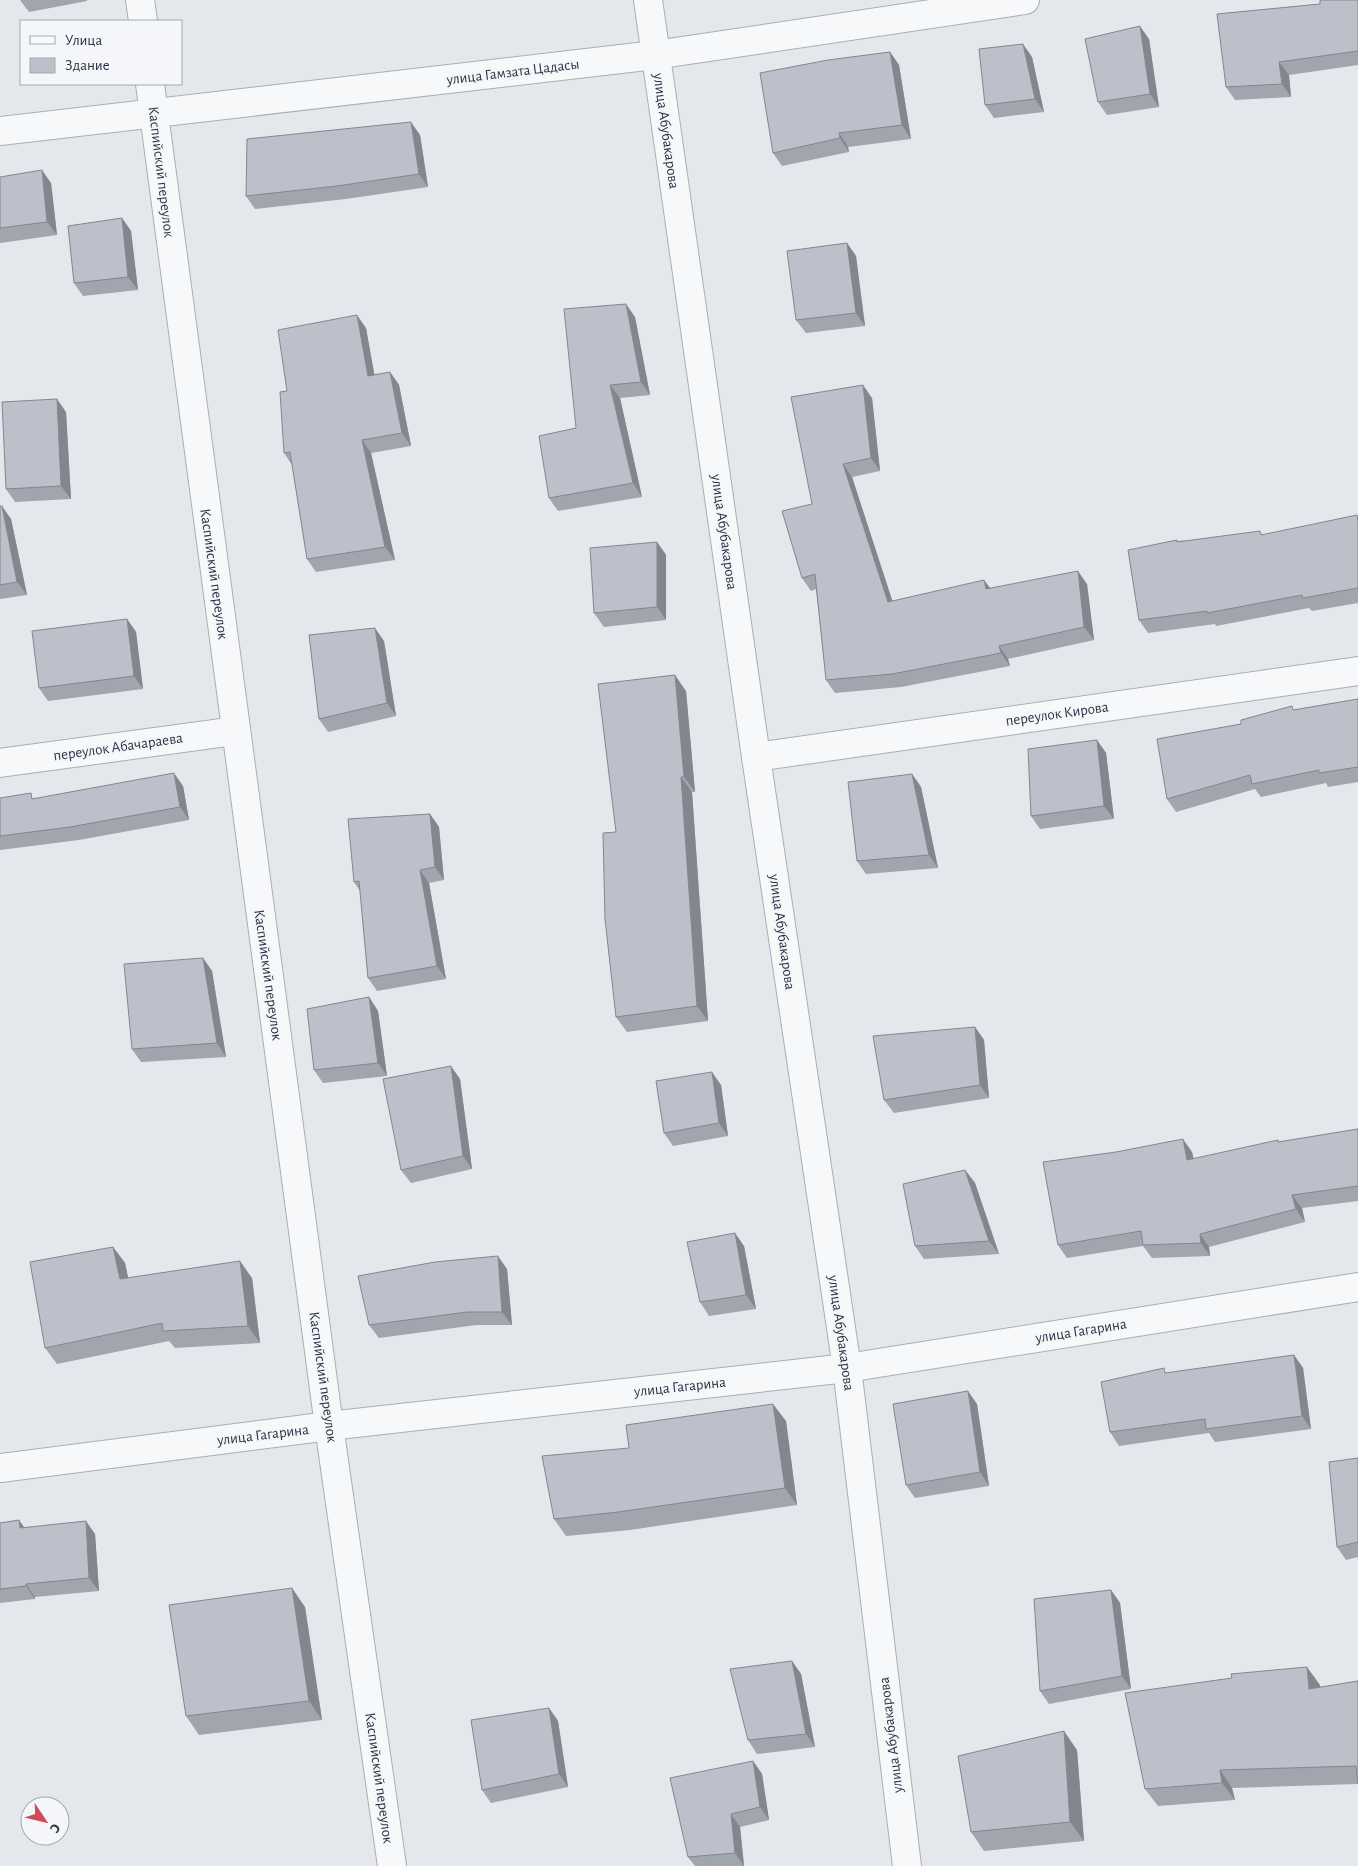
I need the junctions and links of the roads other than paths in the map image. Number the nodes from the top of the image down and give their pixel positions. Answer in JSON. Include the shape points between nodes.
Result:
{"nodes":[{"id":1,"x":140,"y":0,"type":"edge"},
{"id":2,"x":648,"y":0,"type":"edge"},
{"id":3,"x":1025,"y":0,"type":"edge"},
{"id":4,"x":143,"y":20,"type":"edge"},
{"id":5,"x":655,"y":55,"type":"junction"},
{"id":6,"x":150,"y":85,"type":"edge"},
{"id":7,"x":153,"y":115,"type":"junction"},
{"id":8,"x":0,"y":131,"type":"edge"},
{"id":9,"x":1358,"y":671,"type":"edge"},
{"id":10,"x":235,"y":730,"type":"junction"},
{"id":11,"x":756,"y":757,"type":"junction"},
{"id":12,"x":0,"y":763,"type":"edge"},
{"id":13,"x":1358,"y":1287,"type":"edge"},
{"id":14,"x":847,"y":1368,"type":"junction"},
{"id":15,"x":329,"y":1426,"type":"junction"},
{"id":16,"x":0,"y":1468,"type":"edge"},
{"id":17,"x":392,"y":1866,"type":"edge"},
{"id":18,"x":907,"y":1866,"type":"edge"}],
"edges":[{"from":1,"to":4,"type":"street"},
{"from":2,"to":5,"type":"street","name":"улица Абубакарова"},
{"from":3,"to":5,"type":"street","name":"улица Гамзата Цадасы"},
{"from":5,"to":7,"type":"street","name":"улица Гамзата Цадасы"},
{"from":5,"to":11,"type":"street","name":"улица Абубакарова"},
{"from":6,"to":7,"type":"street","name":"Каспийский переулок"},
{"from":7,"to":8,"type":"street","name":"улица Гамзата Цадасы"},
{"from":7,"to":10,"type":"street","name":"Каспийский переулок"},
{"from":9,"to":11,"type":"street","name":"переулок Кирова"},
{"from":10,"to":12,"type":"street","name":"переулок Абачараева"},
{"from":10,"to":15,"type":"street","name":"Каспийский переулок"},
{"from":11,"to":14,"type":"street","name":"улица Абубакарова"},
{"from":13,"to":14,"type":"street","name":"улица Гагарина"},
{"from":14,"to":15,"type":"street","name":"улица Гагарина"},
{"from":14,"to":18,"type":"street","name":"улица Абубакарова"},
{"from":15,"to":16,"type":"street","name":"улица Гагарина"},
{"from":15,"to":17,"type":"street","name":"Каспийский переулок"}]}
